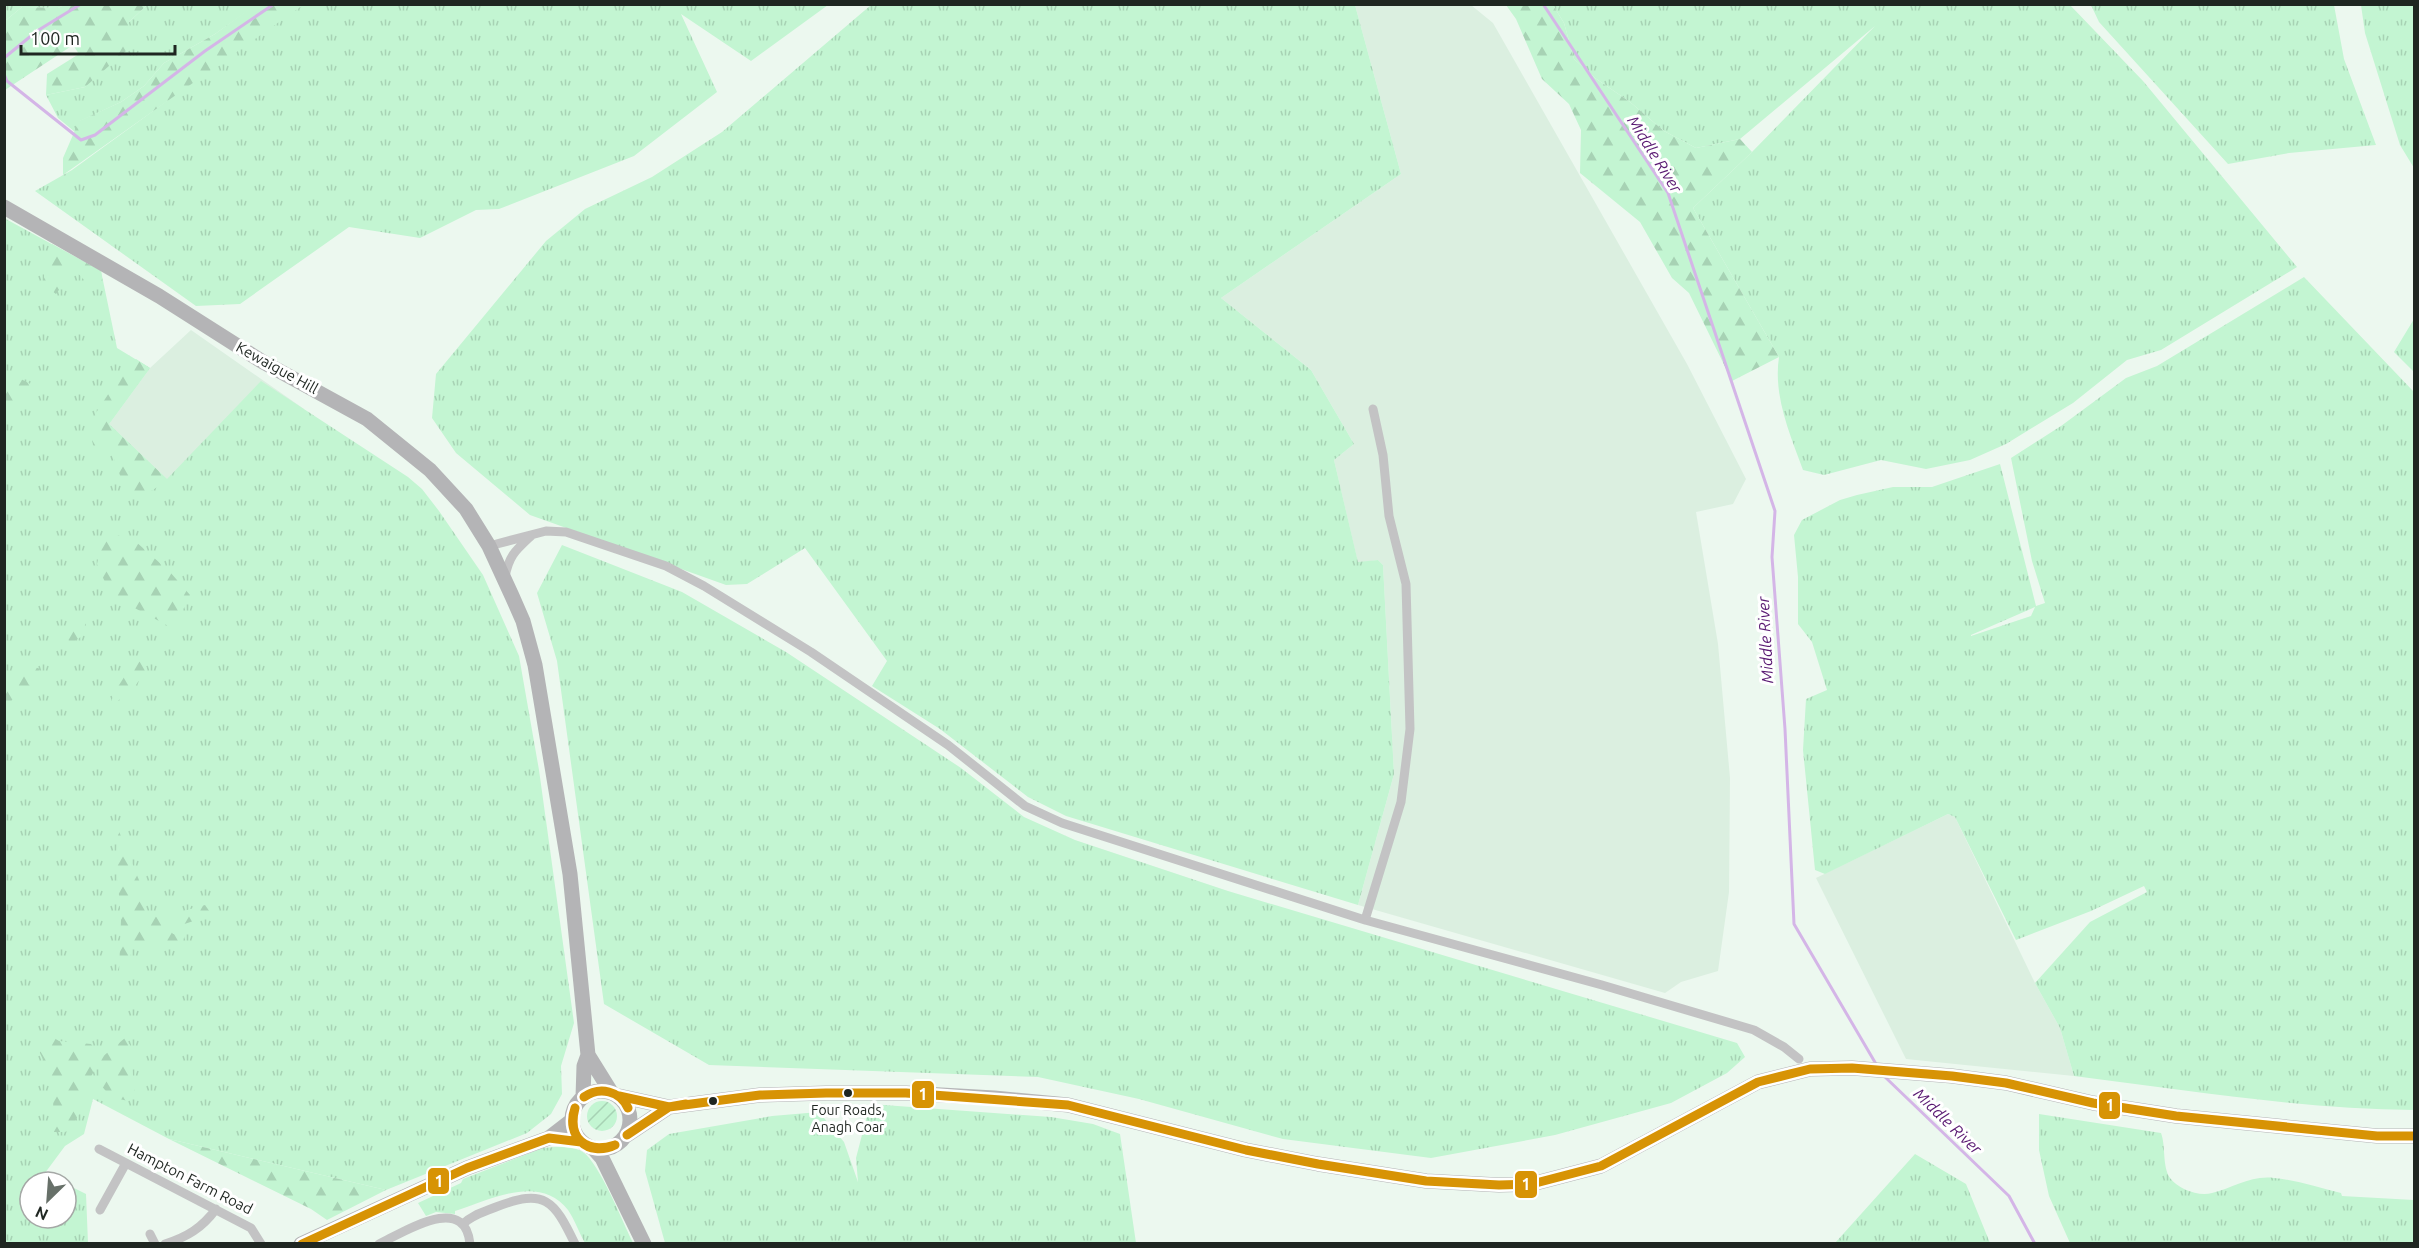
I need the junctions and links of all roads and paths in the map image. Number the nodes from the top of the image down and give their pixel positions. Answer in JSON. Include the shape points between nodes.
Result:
{"nodes":[{"id":1,"x":4,"y":207,"type":"edge"},
{"id":2,"x":1373,"y":409,"type":"dead end"},
{"id":3,"x":533,"y":533,"type":"junction"},
{"id":4,"x":489,"y":546,"type":"junction"},
{"id":5,"x":504,"y":579,"type":"junction"},
{"id":6,"x":1365,"y":920,"type":"junction"},
{"id":7,"x":588,"y":1055,"type":"junction"},
{"id":8,"x":1799,"y":1059,"type":"dead end"},
{"id":9,"x":615,"y":1094,"type":"junction"},
{"id":10,"x":583,"y":1097,"type":"junction"},
{"id":11,"x":669,"y":1107,"type":"junction"},
{"id":12,"x":571,"y":1121,"type":"junction"},
{"id":13,"x":2415,"y":1136,"type":"edge"},
{"id":14,"x":549,"y":1138,"type":"junction"},
{"id":15,"x":623,"y":1140,"type":"junction"},
{"id":16,"x":587,"y":1146,"type":"junction"},
{"id":17,"x":99,"y":1149,"type":"dead end"},
{"id":18,"x":126,"y":1163,"type":"junction"},
{"id":19,"x":616,"y":1186,"type":"junction"},
{"id":20,"x":216,"y":1209,"type":"junction"},
{"id":21,"x":100,"y":1210,"type":"dead end"},
{"id":22,"x":463,"y":1224,"type":"junction"},
{"id":23,"x":382,"y":1243,"type":"edge"},
{"id":24,"x":165,"y":1244,"type":"edge"},
{"id":25,"x":261,"y":1244,"type":"edge"},
{"id":26,"x":301,"y":1244,"type":"edge"},
{"id":27,"x":470,"y":1244,"type":"edge"},
{"id":28,"x":575,"y":1244,"type":"edge"},
{"id":29,"x":644,"y":1244,"type":"edge"}],
"edges":[{"from":1,"to":4,"type":"highway","name":"Kewaigue Hill","via":[[159,296],[263,362],[367,419],[430,470],[466,508]]},
{"from":2,"to":6,"type":"street","via":[[1383,455],[1389,516],[1406,585],[1410,729],[1401,802]]},
{"from":3,"to":4,"type":"street"},
{"from":3,"to":5,"type":"street","via":[[508,560]]},
{"from":3,"to":6,"type":"street","via":[[566,532],[666,566],[704,586],[811,652],[948,745],[1025,806],[1062,824]]},
{"from":4,"to":5,"type":"highway","name":"Kewaigue Hill"},
{"from":5,"to":7,"type":"highway","name":"Kewaigue Hill","via":[[523,621],[535,665],[570,874]]},
{"from":6,"to":8,"type":"street","via":[[1754,1030]]},
{"from":7,"to":9,"type":"highway"},
{"from":7,"to":10,"type":"highway"},
{"from":9,"to":10,"type":"highway","via":[[598,1091]]},
{"from":9,"to":11,"type":"highway"},
{"from":9,"to":15,"type":"highway","via":[[627,1104],[631,1120]]},
{"from":10,"to":12,"type":"highway"},
{"from":11,"to":13,"type":"highway","via":[[759,1095],[906,1093],[994,1098],[1068,1106],[1318,1164],[1426,1181],[1498,1185],[1532,1184],[1601,1166],[1758,1082],[1810,1069],[1852,1068],[1952,1076],[2176,1116],[2377,1136]]},
{"from":11,"to":15,"type":"highway"},
{"from":12,"to":14,"type":"highway"},
{"from":12,"to":16,"type":"highway","via":[[574,1132]]},
{"from":14,"to":16,"type":"highway"},
{"from":14,"to":26,"type":"highway","via":[[467,1168]]},
{"from":15,"to":16,"type":"highway","via":[[609,1149]]},
{"from":15,"to":19,"type":"highway","via":[[616,1156]]},
{"from":16,"to":19,"type":"highway","via":[[602,1158]]},
{"from":17,"to":18,"type":"street","name":"Hampton Farm Road"},
{"from":18,"to":20,"type":"street","name":"Hampton Farm Road"},
{"from":18,"to":21,"type":"street"},
{"from":19,"to":29,"type":"highway"},
{"from":20,"to":24,"type":"street","via":[[203,1226]]},
{"from":20,"to":25,"type":"street","name":"Hampton Farm Road","via":[[248,1220]]},
{"from":22,"to":23,"type":"street","via":[[449,1217],[433,1218]]},
{"from":22,"to":27,"type":"street"},
{"from":22,"to":28,"type":"street","via":[[514,1200],[537,1199],[556,1209]]}]}
